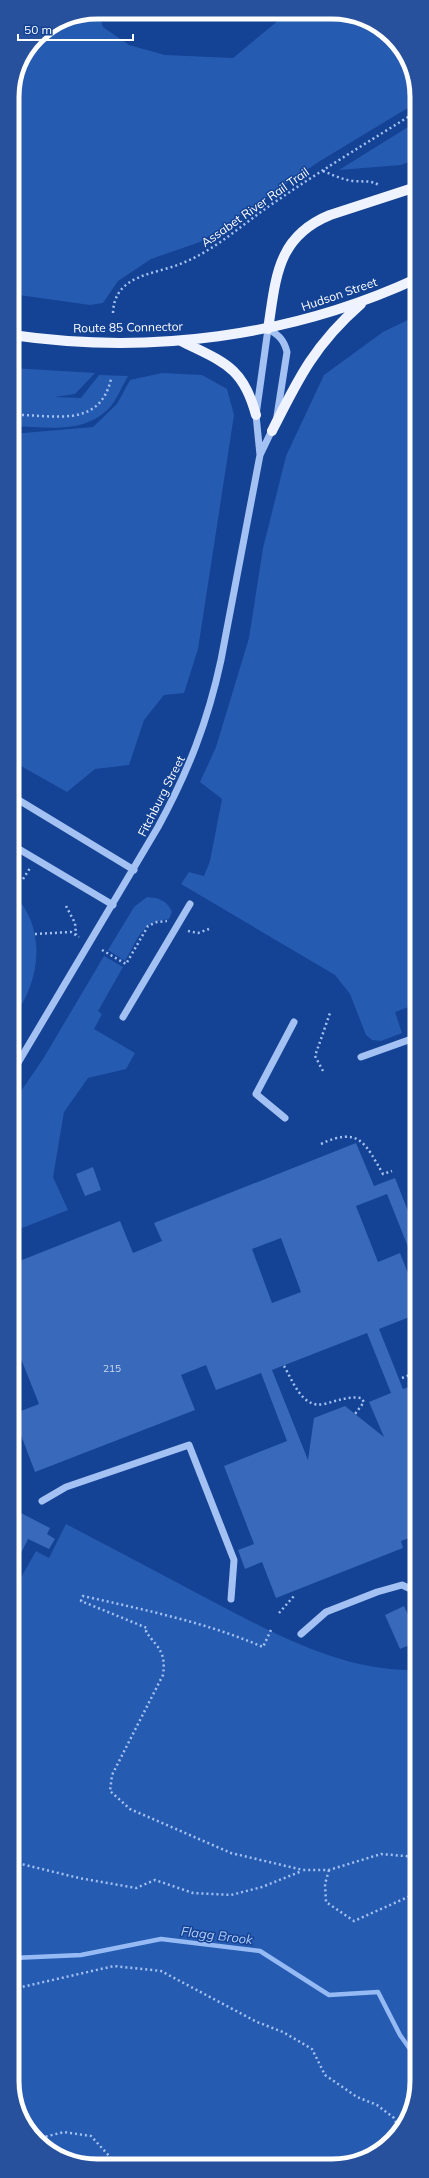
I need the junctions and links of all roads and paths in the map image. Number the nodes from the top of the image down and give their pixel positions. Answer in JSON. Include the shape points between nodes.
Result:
{"nodes":[{"id":1,"x":410,"y":116,"type":"edge"},
{"id":2,"x":323,"y":171,"type":"junction"},
{"id":3,"x":410,"y":189,"type":"edge"},
{"id":4,"x":391,"y":195,"type":"junction"},
{"id":5,"x":410,"y":281,"type":"edge"},
{"id":6,"x":366,"y":300,"type":"junction"},
{"id":7,"x":113,"y":313,"type":"dead end"},
{"id":8,"x":268,"y":329,"type":"junction"},
{"id":9,"x":19,"y":336,"type":"edge"},
{"id":10,"x":182,"y":341,"type":"junction"},
{"id":11,"x":111,"y":379,"type":"dead end"},
{"id":12,"x":19,"y":415,"type":"edge"},
{"id":13,"x":256,"y":415,"type":"junction"},
{"id":14,"x":272,"y":431,"type":"junction"},
{"id":15,"x":260,"y":455,"type":"junction"},
{"id":16,"x":19,"y":800,"type":"edge"},
{"id":17,"x":19,"y":849,"type":"edge"},
{"id":18,"x":134,"y":870,"type":"junction"},
{"id":19,"x":190,"y":904,"type":"dead end"},
{"id":20,"x":113,"y":905,"type":"junction"},
{"id":21,"x":66,"y":906,"type":"dead end"},
{"id":22,"x":169,"y":921,"type":"dead end"},
{"id":23,"x":209,"y":929,"type":"dead end"},
{"id":24,"x":188,"y":931,"type":"dead end"},
{"id":25,"x":35,"y":934,"type":"dead end"},
{"id":26,"x":102,"y":950,"type":"dead end"},
{"id":27,"x":330,"y":1013,"type":"dead end"},
{"id":28,"x":123,"y":1017,"type":"dead end"},
{"id":29,"x":294,"y":1022,"type":"dead end"},
{"id":30,"x":410,"y":1038,"type":"edge"},
{"id":31,"x":362,"y":1057,"type":"dead end"},
{"id":32,"x":19,"y":1061,"type":"edge"},
{"id":33,"x":323,"y":1071,"type":"dead end"},
{"id":34,"x":285,"y":1118,"type":"dead end"},
{"id":35,"x":321,"y":1144,"type":"dead end"},
{"id":36,"x":392,"y":1171,"type":"dead end"},
{"id":37,"x":284,"y":1366,"type":"dead end"},
{"id":38,"x":410,"y":1375,"type":"edge"},
{"id":39,"x":402,"y":1378,"type":"dead end"},
{"id":40,"x":355,"y":1414,"type":"dead end"},
{"id":41,"x":42,"y":1501,"type":"dead end"},
{"id":42,"x":410,"y":1589,"type":"edge"},
{"id":43,"x":294,"y":1596,"type":"dead end"},
{"id":44,"x":230,"y":1599,"type":"dead end"},
{"id":45,"x":279,"y":1613,"type":"dead end"},
{"id":46,"x":271,"y":1630,"type":"dead end"},
{"id":47,"x":301,"y":1634,"type":"dead end"},
{"id":48,"x":410,"y":1856,"type":"edge"},
{"id":49,"x":19,"y":1863,"type":"edge"},
{"id":50,"x":302,"y":1870,"type":"junction"},
{"id":51,"x":329,"y":1870,"type":"junction"},
{"id":52,"x":410,"y":1896,"type":"edge"},
{"id":53,"x":19,"y":1988,"type":"edge"},
{"id":54,"x":397,"y":2124,"type":"edge"},
{"id":55,"x":43,"y":2137,"type":"edge"},
{"id":56,"x":113,"y":2159,"type":"edge"}],
"edges":[{"from":1,"to":2,"type":"path","name":"Assabet River Rail Trail"},
{"from":2,"to":4,"type":"path","via":[[344,179],[370,180]]},
{"from":2,"to":7,"type":"path","name":"Assabet River Rail Trail","via":[[240,226],[224,241],[194,259],[144,274],[125,284],[115,300]]},
{"from":3,"to":4,"type":"main road"},
{"from":4,"to":8,"type":"main road","via":[[324,217],[299,233],[291,242],[280,264]]},
{"from":5,"to":6,"type":"main road","name":"Hudson Street"},
{"from":6,"to":8,"type":"main road","name":"Hudson Street"},
{"from":6,"to":14,"type":"main road","via":[[337,327],[311,358]]},
{"from":8,"to":10,"type":"main road","name":"Route 85 Connector"},
{"from":8,"to":13,"type":"street"},
{"from":8,"to":14,"type":"street","via":[[285,343],[287,352]]},
{"from":9,"to":10,"type":"main road","name":"Route 85 Connector","via":[[62,341],[119,343]]},
{"from":10,"to":13,"type":"main road","via":[[234,369],[247,387]]},
{"from":11,"to":12,"type":"path","via":[[104,397],[86,414]]},
{"from":13,"to":15,"type":"street"},
{"from":14,"to":15,"type":"street"},
{"from":15,"to":18,"type":"street","name":"Fitchburg Street","via":[[226,634],[207,716],[176,794]]},
{"from":16,"to":18,"type":"street"},
{"from":17,"to":20,"type":"street"},
{"from":18,"to":20,"type":"street","name":"Fitchburg Street"},
{"from":19,"to":28,"type":"street"},
{"from":20,"to":32,"type":"street","name":"Fitchburg Street"},
{"from":21,"to":25,"type":"path","via":[[75,923],[78,936],[71,932]]},
{"from":22,"to":26,"type":"path","via":[[148,926],[126,964]]},
{"from":23,"to":24,"type":"path","via":[[198,933]]},
{"from":27,"to":33,"type":"path","via":[[315,1056]]},
{"from":29,"to":34,"type":"street","via":[[256,1094]]},
{"from":30,"to":31,"type":"street"},
{"from":35,"to":36,"type":"path","via":[[351,1136],[365,1145],[383,1174]]},
{"from":37,"to":40,"type":"path","via":[[302,1397],[311,1403],[322,1404],[340,1399],[361,1398],[364,1402]]},
{"from":38,"to":39,"type":"path"},
{"from":41,"to":44,"type":"street","via":[[66,1487],[189,1445],[234,1560]]},
{"from":42,"to":47,"type":"street","via":[[402,1585],[326,1612]]},
{"from":43,"to":45,"type":"path"},
{"from":46,"to":50,"type":"path","via":[[263,1647],[229,1632],[182,1618],[84,1596],[81,1601],[147,1628],[146,1632],[165,1660],[163,1675],[112,1775],[110,1791],[130,1809],[231,1853]]},
{"from":48,"to":51,"type":"path","via":[[380,1854]]},
{"from":49,"to":50,"type":"path","via":[[136,1888],[156,1880],[193,1893],[231,1895],[262,1887]]},
{"from":50,"to":51,"type":"path"},
{"from":51,"to":52,"type":"path","via":[[325,1884],[326,1902],[354,1921]]},
{"from":53,"to":54,"type":"path","via":[[114,1966],[161,1971],[312,2049],[324,2075],[357,2097],[377,2105],[394,2118]]},
{"from":55,"to":56,"type":"path","via":[[64,2132],[91,2136]]}]}
